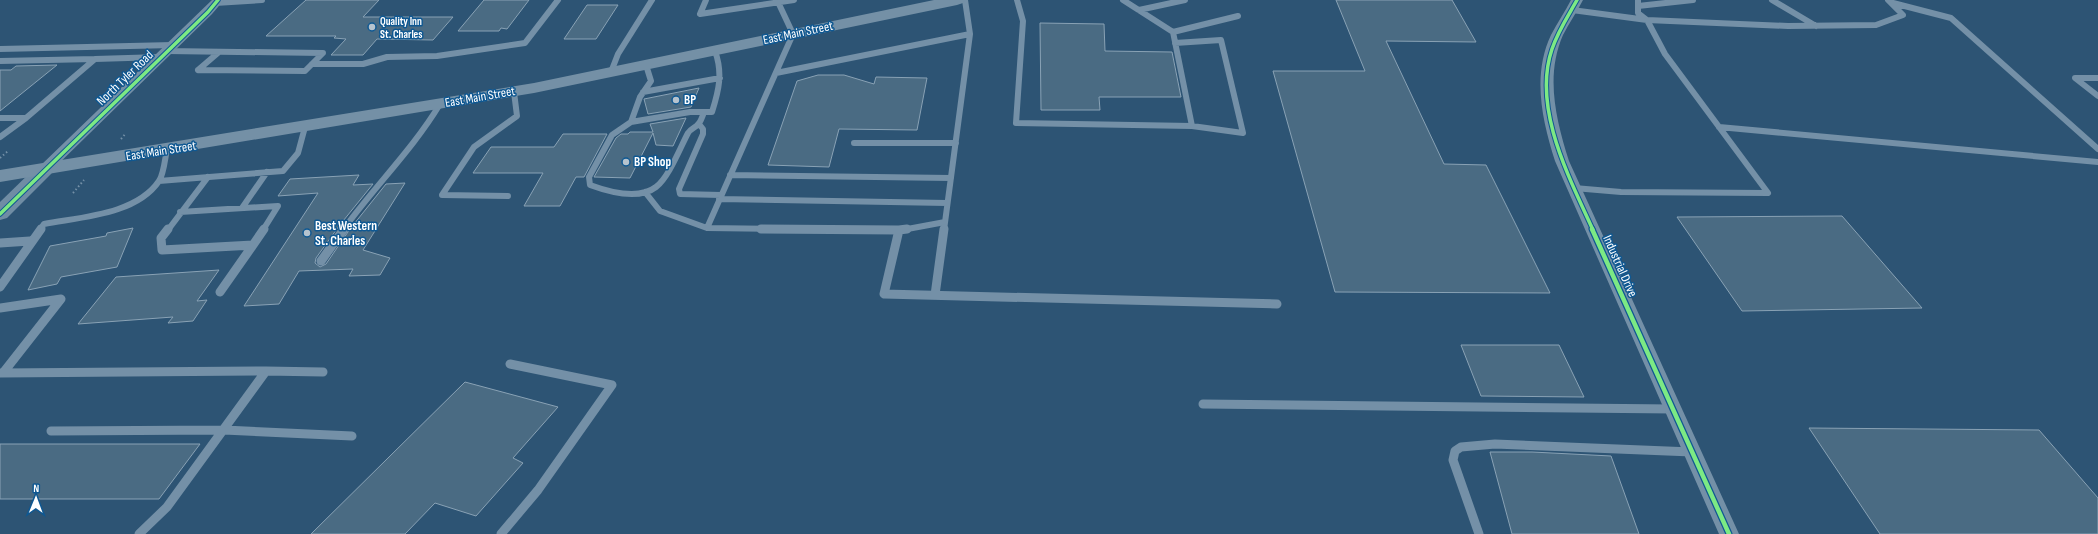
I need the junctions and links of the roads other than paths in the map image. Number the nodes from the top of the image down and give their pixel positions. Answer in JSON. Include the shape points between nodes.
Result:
{"nodes":[{"id":1,"x":262,"y":0,"type":"edge"},
{"id":2,"x":558,"y":0,"type":"edge"},
{"id":3,"x":652,"y":0,"type":"edge"},
{"id":4,"x":706,"y":0,"type":"edge"},
{"id":5,"x":794,"y":0,"type":"edge"},
{"id":6,"x":957,"y":0,"type":"edge"},
{"id":7,"x":965,"y":0,"type":"edge"},
{"id":8,"x":1017,"y":0,"type":"edge"},
{"id":9,"x":1123,"y":0,"type":"edge"},
{"id":10,"x":1185,"y":0,"type":"edge"},
{"id":11,"x":1693,"y":0,"type":"edge"},
{"id":12,"x":1772,"y":0,"type":"edge"},
{"id":13,"x":216,"y":2,"type":"edge"},
{"id":14,"x":778,"y":2,"type":"junction"},
{"id":15,"x":1890,"y":2,"type":"edge"},
{"id":16,"x":1638,"y":3,"type":"edge"},
{"id":17,"x":1574,"y":5,"type":"edge"},
{"id":18,"x":1139,"y":10,"type":"junction"},
{"id":19,"x":1238,"y":16,"type":"dead end"},
{"id":20,"x":1646,"y":20,"type":"junction"},
{"id":21,"x":1817,"y":26,"type":"junction"},
{"id":22,"x":1173,"y":32,"type":"junction"},
{"id":23,"x":793,"y":34,"type":"junction"},
{"id":24,"x":970,"y":34,"type":"junction"},
{"id":25,"x":1175,"y":43,"type":"junction"},
{"id":26,"x":0,"y":49,"type":"edge"},
{"id":27,"x":167,"y":51,"type":"junction"},
{"id":28,"x":715,"y":51,"type":"junction"},
{"id":29,"x":219,"y":52,"type":"junction"},
{"id":30,"x":95,"y":59,"type":"junction"},
{"id":31,"x":0,"y":61,"type":"edge"},
{"id":32,"x":312,"y":64,"type":"junction"},
{"id":33,"x":646,"y":65,"type":"junction"},
{"id":34,"x":611,"y":72,"type":"junction"},
{"id":35,"x":776,"y":73,"type":"junction"},
{"id":36,"x":720,"y":78,"type":"junction"},
{"id":37,"x":2098,"y":78,"type":"edge"},
{"id":38,"x":514,"y":92,"type":"junction"},
{"id":39,"x":643,"y":92,"type":"junction"},
{"id":40,"x":2098,"y":96,"type":"edge"},
{"id":41,"x":440,"y":104,"type":"junction"},
{"id":42,"x":704,"y":112,"type":"junction"},
{"id":43,"x":0,"y":118,"type":"edge"},
{"id":44,"x":26,"y":118,"type":"junction"},
{"id":45,"x":631,"y":122,"type":"junction"},
{"id":46,"x":699,"y":124,"type":"junction"},
{"id":47,"x":1192,"y":126,"type":"junction"},
{"id":48,"x":305,"y":127,"type":"junction"},
{"id":49,"x":1719,"y":127,"type":"junction"},
{"id":50,"x":0,"y":137,"type":"edge"},
{"id":51,"x":854,"y":143,"type":"dead end"},
{"id":52,"x":956,"y":143,"type":"junction"},
{"id":53,"x":2098,"y":149,"type":"edge"},
{"id":54,"x":167,"y":150,"type":"junction"},
{"id":55,"x":2098,"y":162,"type":"edge"},
{"id":56,"x":44,"y":170,"type":"junction"},
{"id":57,"x":267,"y":172,"type":"junction"},
{"id":58,"x":730,"y":175,"type":"junction"},
{"id":59,"x":0,"y":176,"type":"edge"},
{"id":60,"x":208,"y":177,"type":"junction"},
{"id":61,"x":951,"y":178,"type":"junction"},
{"id":62,"x":159,"y":181,"type":"junction"},
{"id":63,"x":1574,"y":188,"type":"junction"},
{"id":64,"x":645,"y":192,"type":"junction"},
{"id":65,"x":508,"y":196,"type":"dead end"},
{"id":66,"x":720,"y":197,"type":"junction"},
{"id":67,"x":948,"y":203,"type":"junction"},
{"id":68,"x":242,"y":208,"type":"junction"},
{"id":69,"x":180,"y":212,"type":"junction"},
{"id":70,"x":0,"y":214,"type":"edge"},
{"id":71,"x":945,"y":222,"type":"junction"},
{"id":72,"x":707,"y":228,"type":"junction"},
{"id":73,"x":899,"y":230,"type":"junction"},
{"id":74,"x":30,"y":241,"type":"junction"},
{"id":75,"x":0,"y":243,"type":"edge"},
{"id":76,"x":253,"y":245,"type":"junction"},
{"id":77,"x":321,"y":261,"type":"dead end"},
{"id":78,"x":0,"y":287,"type":"edge"},
{"id":79,"x":220,"y":292,"type":"dead end"},
{"id":80,"x":935,"y":295,"type":"junction"},
{"id":81,"x":1278,"y":304,"type":"dead end"},
{"id":82,"x":0,"y":308,"type":"edge"},
{"id":83,"x":510,"y":364,"type":"dead end"},
{"id":84,"x":266,"y":371,"type":"junction"},
{"id":85,"x":323,"y":372,"type":"dead end"},
{"id":86,"x":1,"y":373,"type":"edge"},
{"id":87,"x":1203,"y":404,"type":"dead end"},
{"id":88,"x":1673,"y":409,"type":"junction"},
{"id":89,"x":224,"y":430,"type":"junction"},
{"id":90,"x":51,"y":431,"type":"dead end"},
{"id":91,"x":352,"y":436,"type":"dead end"},
{"id":92,"x":1692,"y":452,"type":"junction"},
{"id":93,"x":139,"y":534,"type":"edge"},
{"id":94,"x":500,"y":534,"type":"edge"},
{"id":95,"x":1479,"y":534,"type":"edge"},
{"id":96,"x":1729,"y":534,"type":"edge"}],
"edges":[{"from":1,"to":13,"type":"lane"},
{"from":2,"to":32,"type":"lane","via":[[525,43],[438,56],[387,56],[363,64]]},
{"from":3,"to":34,"type":"lane","via":[[618,54]]},
{"from":4,"to":14,"type":"lane","via":[[700,14]]},
{"from":5,"to":14,"type":"lane"},
{"from":6,"to":23,"type":"main road","name":"East Main Street"},
{"from":7,"to":24,"type":"lane"},
{"from":8,"to":47,"type":"lane","via":[[1023,21],[1016,123]]},
{"from":9,"to":18,"type":"lane"},
{"from":10,"to":18,"type":"lane"},
{"from":11,"to":16,"type":"lane"},
{"from":12,"to":21,"type":"lane"},
{"from":13,"to":27,"type":"street","name":"North Tyler Road"},
{"from":14,"to":23,"type":"lane"},
{"from":15,"to":21,"type":"lane","via":[[1903,15],[1876,25]]},
{"from":15,"to":53,"type":"lane","via":[[1951,18]]},
{"from":16,"to":20,"type":"lane","via":[[1638,13]]},
{"from":17,"to":20,"type":"lane","via":[[1606,16]]},
{"from":17,"to":63,"type":"street","name":"Industrial Drive","via":[[1557,36],[1548,66],[1548,107],[1552,132]]},
{"from":18,"to":22,"type":"lane"},
{"from":19,"to":22,"type":"lane"},
{"from":20,"to":21,"type":"lane"},
{"from":20,"to":49,"type":"lane","via":[[1665,54]]},
{"from":22,"to":25,"type":"lane"},
{"from":23,"to":28,"type":"main road","name":"East Main Street"},
{"from":23,"to":35,"type":"lane"},
{"from":24,"to":35,"type":"lane"},
{"from":24,"to":52,"type":"lane"},
{"from":25,"to":47,"type":"lane"},
{"from":25,"to":47,"type":"lane","via":[[1221,40],[1243,133]]},
{"from":26,"to":27,"type":"lane"},
{"from":27,"to":29,"type":"lane"},
{"from":27,"to":30,"type":"lane"},
{"from":27,"to":56,"type":"street","name":"North Tyler Road"},
{"from":28,"to":33,"type":"main road","name":"East Main Street"},
{"from":28,"to":36,"type":"lane","via":[[721,67]]},
{"from":29,"to":32,"type":"lane","via":[[323,53]]},
{"from":29,"to":32,"type":"lane","via":[[198,70],[305,71]]},
{"from":30,"to":31,"type":"lane"},
{"from":30,"to":44,"type":"lane"},
{"from":33,"to":34,"type":"main road","name":"East Main Street"},
{"from":33,"to":39,"type":"lane","via":[[651,81]]},
{"from":34,"to":38,"type":"main road","name":"East Main Street"},
{"from":35,"to":58,"type":"lane"},
{"from":36,"to":39,"type":"lane","via":[[659,93]]},
{"from":36,"to":42,"type":"lane","via":[[712,112]]},
{"from":37,"to":40,"type":"lane","via":[[2075,78]]},
{"from":38,"to":41,"type":"main road","name":"East Main Street"},
{"from":38,"to":65,"type":"lane","via":[[517,116],[474,147],[442,195]]},
{"from":39,"to":45,"type":"lane"},
{"from":41,"to":48,"type":"main road","name":"East Main Street"},
{"from":41,"to":77,"type":"lane","via":[[427,126],[365,199]]},
{"from":42,"to":45,"type":"lane","via":[[689,109]]},
{"from":42,"to":46,"type":"lane"},
{"from":43,"to":44,"type":"lane"},
{"from":44,"to":50,"type":"lane"},
{"from":45,"to":64,"type":"lane","via":[[612,135],[589,178],[590,185],[606,192]]},
{"from":46,"to":64,"type":"lane","via":[[690,129],[657,186]]},
{"from":46,"to":66,"type":"lane","via":[[703,129],[702,134],[679,189],[680,194]]},
{"from":48,"to":54,"type":"main road","name":"East Main Street"},
{"from":48,"to":57,"type":"lane","via":[[298,153],[283,171]]},
{"from":49,"to":55,"type":"lane"},
{"from":49,"to":63,"type":"lane","via":[[1768,193],[1621,192]]},
{"from":51,"to":52,"type":"lane"},
{"from":52,"to":61,"type":"lane"},
{"from":54,"to":56,"type":"main road","name":"East Main Street"},
{"from":54,"to":62,"type":"lane"},
{"from":56,"to":59,"type":"main road","name":"East Main Street"},
{"from":56,"to":70,"type":"street"},
{"from":57,"to":60,"type":"lane"},
{"from":57,"to":68,"type":"lane"},
{"from":58,"to":61,"type":"lane"},
{"from":58,"to":66,"type":"lane"},
{"from":60,"to":62,"type":"lane"},
{"from":60,"to":69,"type":"lane"},
{"from":61,"to":67,"type":"lane"},
{"from":62,"to":74,"type":"lane","via":[[144,195],[120,210],[44,224]]},
{"from":63,"to":88,"type":"street","name":"Industrial Drive"},
{"from":64,"to":72,"type":"lane","via":[[660,211]]},
{"from":66,"to":67,"type":"lane"},
{"from":66,"to":72,"type":"lane"},
{"from":67,"to":71,"type":"lane"},
{"from":68,"to":69,"type":"lane"},
{"from":68,"to":76,"type":"lane","via":[[278,206]]},
{"from":69,"to":76,"type":"lane","via":[[161,238],[162,250]]},
{"from":71,"to":73,"type":"lane"},
{"from":71,"to":80,"type":"lane"},
{"from":72,"to":73,"type":"lane"},
{"from":73,"to":80,"type":"lane","via":[[884,294]]},
{"from":74,"to":75,"type":"lane"},
{"from":74,"to":78,"type":"lane"},
{"from":76,"to":79,"type":"lane"},
{"from":80,"to":81,"type":"lane"},
{"from":82,"to":86,"type":"lane","via":[[61,300]]},
{"from":83,"to":94,"type":"lane","via":[[612,385],[538,490]]},
{"from":84,"to":85,"type":"lane"},
{"from":84,"to":86,"type":"lane"},
{"from":84,"to":89,"type":"lane"},
{"from":87,"to":88,"type":"lane"},
{"from":88,"to":92,"type":"street","name":"Industrial Drive"},
{"from":89,"to":90,"type":"lane"},
{"from":89,"to":91,"type":"lane"},
{"from":89,"to":93,"type":"lane","via":[[167,507]]},
{"from":92,"to":95,"type":"lane","via":[[1494,444],[1461,446],[1455,451],[1453,460]]},
{"from":92,"to":96,"type":"street","name":"Industrial Drive"}]}
